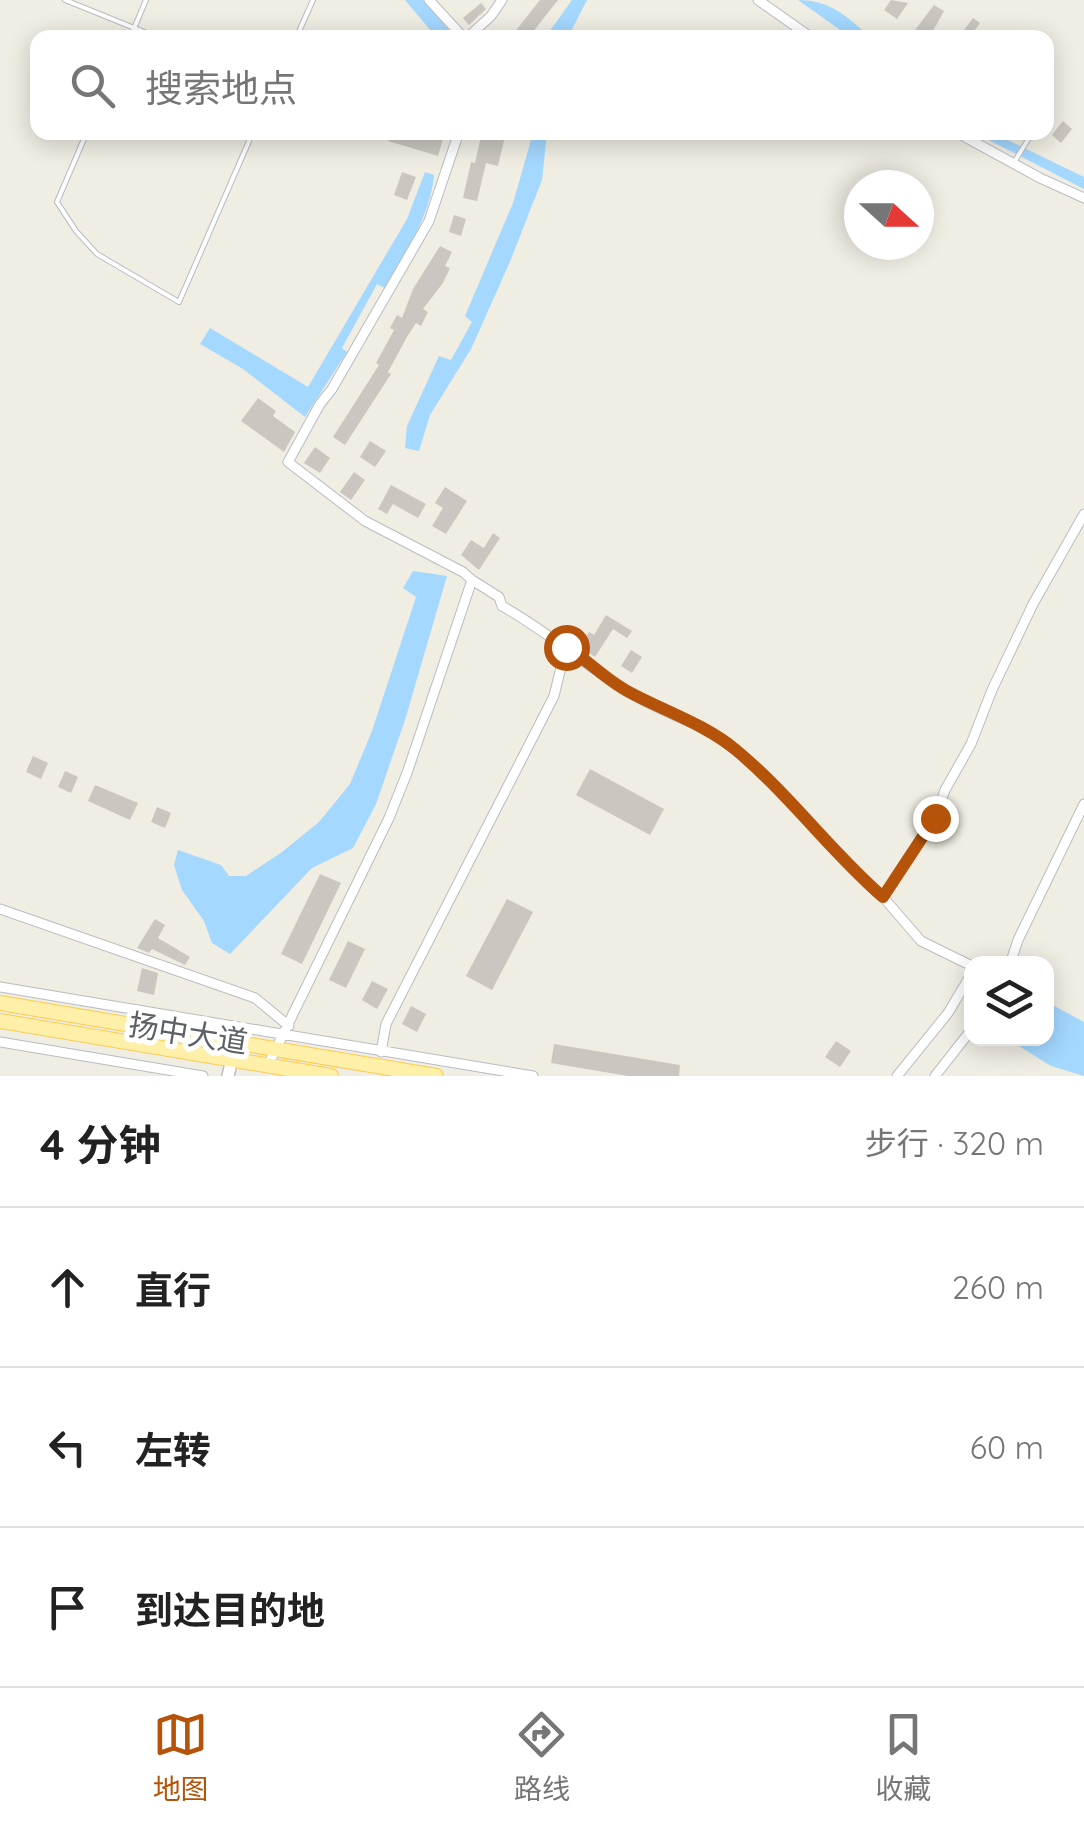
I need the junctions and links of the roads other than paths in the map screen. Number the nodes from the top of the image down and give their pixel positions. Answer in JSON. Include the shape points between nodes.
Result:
{"nodes":[{"id":1,"x":65,"y":0,"type":"edge"},
{"id":2,"x":146,"y":0,"type":"edge"},
{"id":3,"x":312,"y":0,"type":"edge"},
{"id":4,"x":429,"y":0,"type":"edge"},
{"id":5,"x":502,"y":0,"type":"edge"},
{"id":6,"x":758,"y":0,"type":"edge"},
{"id":7,"x":134,"y":26,"type":"junction"},
{"id":8,"x":133,"y":30,"type":"edge"},
{"id":9,"x":142,"y":30,"type":"edge"},
{"id":10,"x":299,"y":30,"type":"edge"},
{"id":11,"x":458,"y":30,"type":"edge"},
{"id":12,"x":475,"y":30,"type":"edge"},
{"id":13,"x":801,"y":30,"type":"edge"},
{"id":14,"x":84,"y":140,"type":"edge"},
{"id":15,"x":250,"y":140,"type":"edge"},
{"id":16,"x":456,"y":140,"type":"edge"},
{"id":17,"x":972,"y":140,"type":"edge"},
{"id":18,"x":1028,"y":140,"type":"edge"},
{"id":19,"x":1015,"y":162,"type":"junction"},
{"id":20,"x":1084,"y":198,"type":"edge"},
{"id":21,"x":1084,"y":514,"type":"edge"},
{"id":22,"x":472,"y":580,"type":"junction"},
{"id":23,"x":566,"y":647,"type":"junction"},
{"id":24,"x":1084,"y":804,"type":"edge"},
{"id":25,"x":883,"y":897,"type":"junction"},
{"id":26,"x":0,"y":909,"type":"edge"},
{"id":27,"x":1013,"y":956,"type":"edge"},
{"id":28,"x":964,"y":965,"type":"edge"},
{"id":29,"x":964,"y":984,"type":"edge"},
{"id":30,"x":0,"y":987,"type":"edge"},
{"id":31,"x":0,"y":1003,"type":"edge"},
{"id":32,"x":97,"y":1019,"type":"junction"},
{"id":33,"x":0,"y":1021,"type":"edge"},
{"id":34,"x":287,"y":1029,"type":"junction"},
{"id":35,"x":94,"y":1036,"type":"junction"},
{"id":36,"x":964,"y":1039,"type":"edge"},
{"id":37,"x":0,"y":1042,"type":"edge"},
{"id":38,"x":236,"y":1042,"type":"junction"},
{"id":39,"x":276,"y":1048,"type":"junction"},
{"id":40,"x":382,"y":1050,"type":"junction"},
{"id":41,"x":232,"y":1060,"type":"junction"},
{"id":42,"x":268,"y":1066,"type":"junction"},
{"id":43,"x":379,"y":1066,"type":"junction"},
{"id":44,"x":203,"y":1076,"type":"edge"},
{"id":45,"x":228,"y":1076,"type":"edge"},
{"id":46,"x":331,"y":1076,"type":"edge"},
{"id":47,"x":436,"y":1076,"type":"edge"},
{"id":48,"x":533,"y":1076,"type":"edge"},
{"id":49,"x":897,"y":1076,"type":"edge"},
{"id":50,"x":935,"y":1076,"type":"edge"}],
"edges":[{"from":1,"to":7,"type":"lane"},
{"from":2,"to":7,"type":"lane"},
{"from":3,"to":10,"type":"lane"},
{"from":4,"to":11,"type":"street"},
{"from":5,"to":12,"type":"street"},
{"from":6,"to":13,"type":"street"},
{"from":7,"to":8,"type":"lane"},
{"from":7,"to":9,"type":"lane"},
{"from":14,"to":15,"type":"lane","via":[[57,202],[97,254],[179,302]]},
{"from":16,"to":22,"type":"street","via":[[430,221],[288,462],[365,521]]},
{"from":17,"to":19,"type":"street"},
{"from":18,"to":19,"type":"lane"},
{"from":19,"to":20,"type":"street"},
{"from":21,"to":25,"type":"street","via":[[1025,621],[935,818]]},
{"from":22,"to":23,"type":"street"},
{"from":22,"to":34,"type":"street","via":[[407,773]]},
{"from":23,"to":25,"type":"street","via":[[624,690],[732,746]]},
{"from":23,"to":40,"type":"street","via":[[554,696],[386,1024]]},
{"from":24,"to":27,"type":"street"},
{"from":25,"to":28,"type":"street","via":[[921,941]]},
{"from":26,"to":34,"type":"street","via":[[255,998]]},
{"from":29,"to":49,"type":"street"},
{"from":30,"to":34,"type":"street"},
{"from":31,"to":32,"type":"main road","name":"扬中大道"},
{"from":32,"to":35,"type":"main road"},
{"from":32,"to":38,"type":"main road","name":"扬中大道"},
{"from":33,"to":35,"type":"main road","name":"扬中大道"},
{"from":34,"to":39,"type":"street"},
{"from":34,"to":40,"type":"street"},
{"from":35,"to":41,"type":"main road","name":"扬中大道"},
{"from":36,"to":50,"type":"street"},
{"from":37,"to":44,"type":"street"},
{"from":38,"to":39,"type":"main road","name":"扬中大道"},
{"from":38,"to":41,"type":"street"},
{"from":39,"to":42,"type":"street"},
{"from":39,"to":43,"type":"main road","name":"扬中大道"},
{"from":40,"to":43,"type":"street"},
{"from":40,"to":48,"type":"street"},
{"from":41,"to":42,"type":"main road","name":"扬中大道"},
{"from":41,"to":45,"type":"street"},
{"from":42,"to":46,"type":"main road","name":"扬中大道"},
{"from":43,"to":47,"type":"main road","name":"扬中大道"}]}
